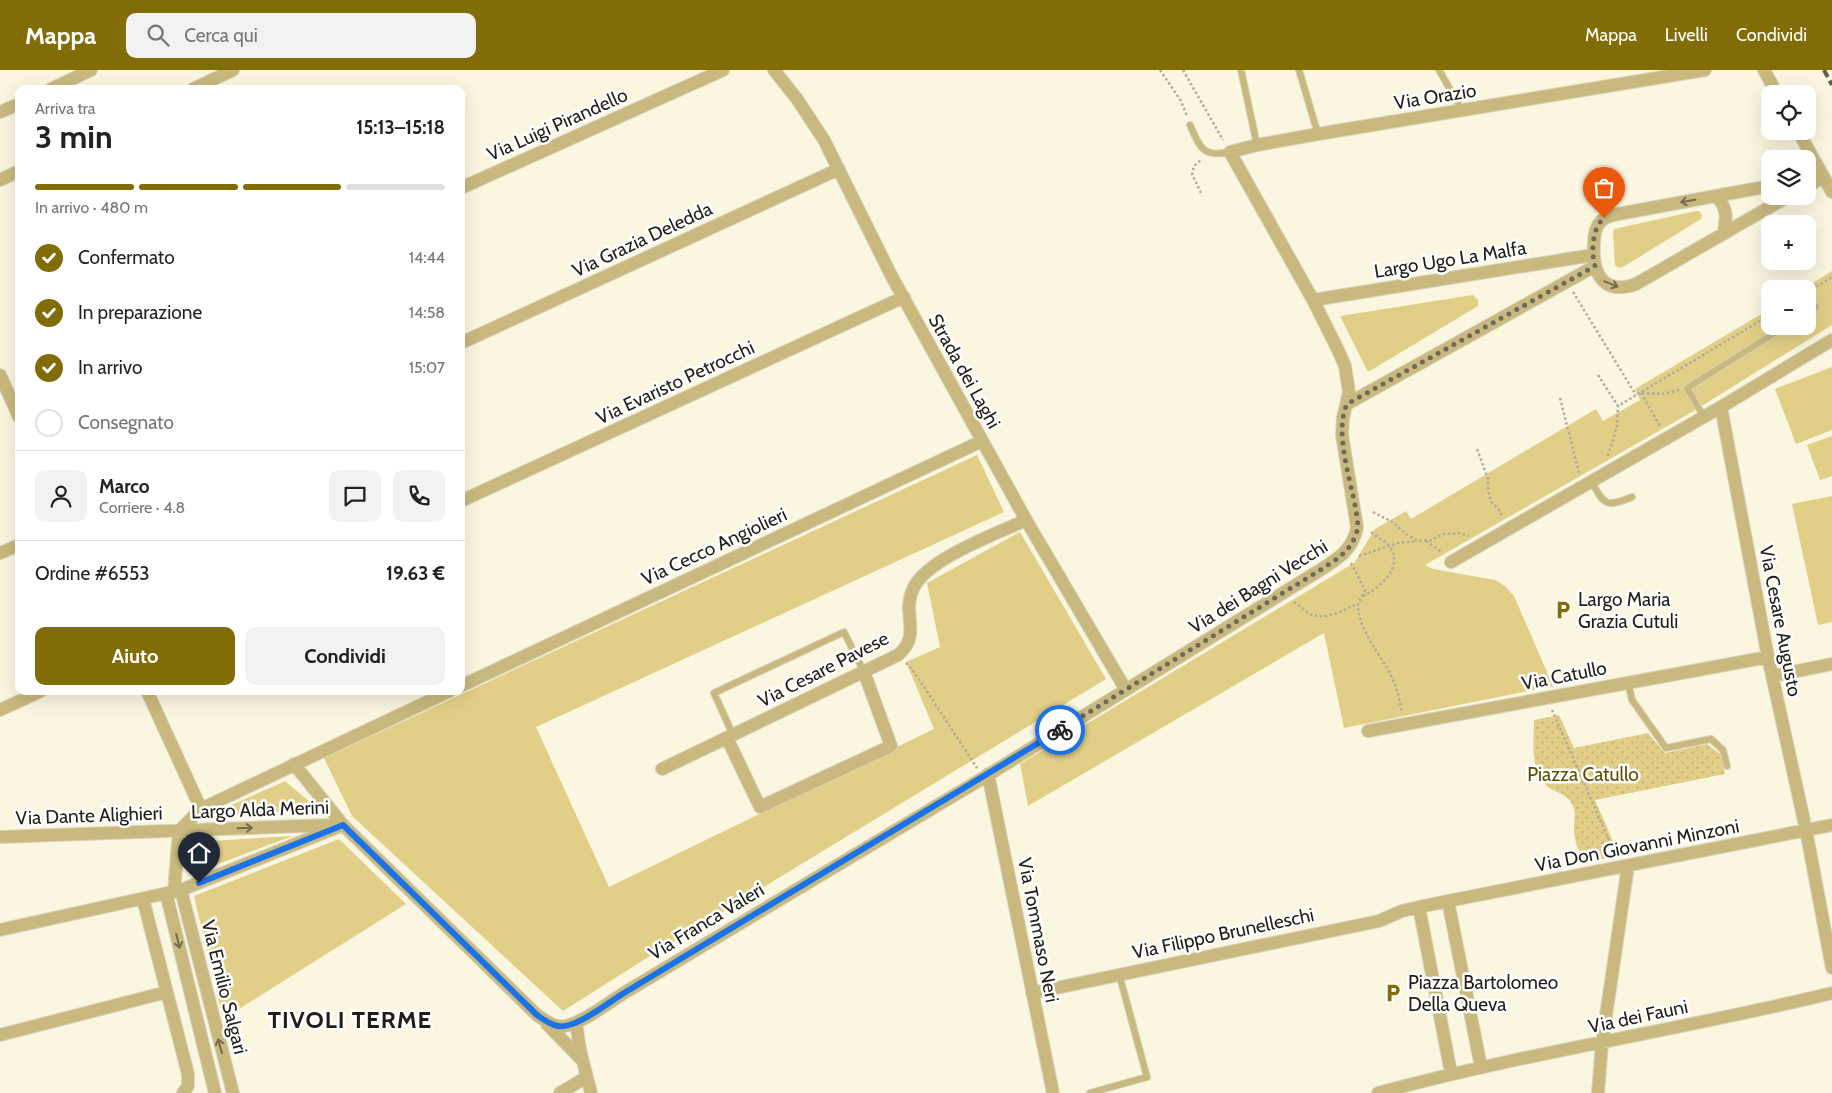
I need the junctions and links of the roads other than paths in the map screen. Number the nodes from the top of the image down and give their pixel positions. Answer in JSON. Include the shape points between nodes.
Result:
{"nodes":[{"id":1,"x":91,"y":70,"type":"edge"},
{"id":2,"x":233,"y":70,"type":"edge"},
{"id":3,"x":723,"y":70,"type":"edge"},
{"id":4,"x":774,"y":70,"type":"edge"},
{"id":5,"x":1241,"y":70,"type":"edge"},
{"id":6,"x":1299,"y":70,"type":"edge"},
{"id":7,"x":1439,"y":70,"type":"edge"},
{"id":8,"x":1705,"y":70,"type":"edge"},
{"id":9,"x":1764,"y":70,"type":"edge"},
{"id":10,"x":59,"y":85,"type":"edge"},
{"id":11,"x":201,"y":85,"type":"edge"},
{"id":12,"x":1772,"y":85,"type":"edge"},
{"id":13,"x":15,"y":106,"type":"edge"},
{"id":14,"x":1462,"y":110,"type":"junction"},
{"id":15,"x":0,"y":112,"type":"edge"},
{"id":16,"x":1190,"y":124,"type":"road end"},
{"id":17,"x":1318,"y":134,"type":"junction"},
{"id":18,"x":1803,"y":140,"type":"edge"},
{"id":19,"x":1258,"y":145,"type":"junction"},
{"id":20,"x":1230,"y":152,"type":"junction"},
{"id":21,"x":839,"y":169,"type":"junction"},
{"id":22,"x":15,"y":173,"type":"edge"},
{"id":23,"x":1823,"y":177,"type":"junction"},
{"id":24,"x":1816,"y":178,"type":"edge"},
{"id":25,"x":0,"y":180,"type":"edge"},
{"id":26,"x":1816,"y":181,"type":"edge"},
{"id":27,"x":465,"y":186,"type":"edge"},
{"id":28,"x":1761,"y":188,"type":"edge"},
{"id":29,"x":1832,"y":192,"type":"edge"},
{"id":30,"x":1716,"y":196,"type":"junction"},
{"id":31,"x":1774,"y":205,"type":"edge"},
{"id":32,"x":1724,"y":234,"type":"junction"},
{"id":33,"x":1594,"y":260,"type":"junction"},
{"id":34,"x":904,"y":297,"type":"junction"},
{"id":35,"x":1313,"y":300,"type":"junction"},
{"id":36,"x":1771,"y":335,"type":"edge"},
{"id":37,"x":1832,"y":340,"type":"edge"},
{"id":38,"x":465,"y":341,"type":"edge"},
{"id":39,"x":0,"y":376,"type":"edge"},
{"id":40,"x":9,"y":392,"type":"edge"},
{"id":41,"x":1347,"y":404,"type":"junction"},
{"id":42,"x":15,"y":407,"type":"edge"},
{"id":43,"x":1722,"y":407,"type":"junction"},
{"id":44,"x":1704,"y":417,"type":"junction"},
{"id":45,"x":982,"y":441,"type":"junction"},
{"id":46,"x":1592,"y":481,"type":"junction"},
{"id":47,"x":1632,"y":497,"type":"dead end"},
{"id":48,"x":465,"y":499,"type":"edge"},
{"id":49,"x":1026,"y":520,"type":"junction"},
{"id":50,"x":15,"y":547,"type":"edge"},
{"id":51,"x":0,"y":553,"type":"edge"},
{"id":52,"x":1452,"y":562,"type":"road end"},
{"id":53,"x":1768,"y":657,"type":"junction"},
{"id":54,"x":1832,"y":664,"type":"edge"},
{"id":55,"x":864,"y":672,"type":"junction"},
{"id":56,"x":1772,"y":676,"type":"junction"},
{"id":57,"x":1628,"y":682,"type":"junction"},
{"id":58,"x":465,"y":684,"type":"edge"},
{"id":59,"x":1126,"y":690,"type":"junction"},
{"id":60,"x":32,"y":695,"type":"edge"},
{"id":61,"x":149,"y":695,"type":"edge"},
{"id":62,"x":441,"y":695,"type":"edge"},
{"id":63,"x":0,"y":710,"type":"edge"},
{"id":64,"x":1368,"y":731,"type":"dead end"},
{"id":65,"x":730,"y":736,"type":"junction"},
{"id":66,"x":294,"y":764,"type":"junction"},
{"id":67,"x":1727,"y":766,"type":"dead end"},
{"id":68,"x":662,"y":769,"type":"dead end"},
{"id":69,"x":985,"y":776,"type":"junction"},
{"id":70,"x":201,"y":809,"type":"junction"},
{"id":71,"x":343,"y":825,"type":"junction"},
{"id":72,"x":1832,"y":825,"type":"edge"},
{"id":73,"x":1806,"y":830,"type":"junction"},
{"id":74,"x":179,"y":831,"type":"junction"},
{"id":75,"x":0,"y":837,"type":"edge"},
{"id":76,"x":1624,"y":866,"type":"junction"},
{"id":77,"x":174,"y":892,"type":"junction"},
{"id":78,"x":143,"y":898,"type":"junction"},
{"id":79,"x":1448,"y":901,"type":"junction"},
{"id":80,"x":1419,"y":907,"type":"junction"},
{"id":81,"x":0,"y":930,"type":"edge"},
{"id":82,"x":1832,"y":968,"type":"edge"},
{"id":83,"x":1120,"y":974,"type":"junction"},
{"id":84,"x":167,"y":992,"type":"junction"},
{"id":85,"x":1032,"y":993,"type":"junction"},
{"id":86,"x":1832,"y":993,"type":"edge"},
{"id":87,"x":537,"y":1015,"type":"junction"},
{"id":88,"x":576,"y":1024,"type":"junction"},
{"id":89,"x":0,"y":1034,"type":"edge"},
{"id":90,"x":1602,"y":1043,"type":"junction"},
{"id":91,"x":582,"y":1060,"type":"junction"},
{"id":92,"x":1481,"y":1067,"type":"junction"},
{"id":93,"x":1451,"y":1074,"type":"junction"},
{"id":94,"x":587,"y":1077,"type":"junction"},
{"id":95,"x":185,"y":1091,"type":"edge"},
{"id":96,"x":215,"y":1093,"type":"edge"},
{"id":97,"x":233,"y":1093,"type":"edge"},
{"id":98,"x":560,"y":1093,"type":"edge"},
{"id":99,"x":591,"y":1093,"type":"edge"},
{"id":100,"x":1053,"y":1093,"type":"edge"},
{"id":101,"x":1090,"y":1093,"type":"edge"},
{"id":102,"x":1378,"y":1093,"type":"edge"},
{"id":103,"x":1598,"y":1093,"type":"edge"}],
"edges":[{"from":1,"to":10,"type":"street"},
{"from":2,"to":11,"type":"street"},
{"from":3,"to":27,"type":"street","name":"Via Luigi Pirandello"},
{"from":4,"to":21,"type":"street","name":"Strada dei Laghi","via":[[815,125]]},
{"from":5,"to":19,"type":"lane"},
{"from":6,"to":17,"type":"lane"},
{"from":7,"to":14,"type":"lane"},
{"from":8,"to":14,"type":"street","name":"Via Orazio"},
{"from":9,"to":12,"type":"street"},
{"from":13,"to":15,"type":"street"},
{"from":14,"to":17,"type":"street","name":"Via Orazio"},
{"from":16,"to":20,"type":"lane","via":[[1209,154]]},
{"from":17,"to":19,"type":"street","name":"Via Orazio"},
{"from":18,"to":23,"type":"street"},
{"from":19,"to":20,"type":"street","name":"Via Orazio"},
{"from":20,"to":35,"type":"street","name":"Via dei Bagni Vecchi"},
{"from":21,"to":34,"type":"street","name":"Strada dei Laghi","via":[[872,240]]},
{"from":21,"to":38,"type":"street","name":"Via Grazia Deledda"},
{"from":22,"to":25,"type":"street"},
{"from":23,"to":24,"type":"street"},
{"from":23,"to":26,"type":"street"},
{"from":23,"to":29,"type":"street"},
{"from":28,"to":30,"type":"street"},
{"from":30,"to":32,"type":"street","via":[[1726,213]]},
{"from":30,"to":33,"type":"street","one_way":true,"via":[[1604,218],[1595,233]]},
{"from":31,"to":32,"type":"street"},
{"from":33,"to":32,"type":"street","one_way":true,"via":[[1605,283],[1626,288],[1644,281]]},
{"from":33,"to":35,"type":"street","name":"Largo Ugo La Malfa"},
{"from":33,"to":41,"type":"street","via":[[1567,281]]},
{"from":34,"to":45,"type":"street","name":"Strada dei Laghi"},
{"from":34,"to":48,"type":"street","name":"Via Evaristo Petrocchi"},
{"from":35,"to":41,"type":"street","name":"Via dei Bagni Vecchi","via":[[1345,366]]},
{"from":36,"to":44,"type":"lane","via":[[1686,388]]},
{"from":37,"to":43,"type":"street"},
{"from":39,"to":40,"type":"street"},
{"from":40,"to":42,"type":"street"},
{"from":41,"to":59,"type":"street","name":"Via dei Bagni Vecchi","via":[[1342,434],[1357,522],[1355,539],[1345,553]]},
{"from":43,"to":44,"type":"street"},
{"from":43,"to":53,"type":"street","name":"Via Cesare Augusto"},
{"from":44,"to":46,"type":"street"},
{"from":45,"to":49,"type":"street","name":"Strada dei Laghi"},
{"from":45,"to":58,"type":"street","name":"Via Cecco Angiolieri"},
{"from":46,"to":47,"type":"lane","via":[[1601,499],[1607,503]]},
{"from":46,"to":52,"type":"street"},
{"from":49,"to":55,"type":"street","name":"Via Cesare Pavese","via":[[936,563],[920,578],[909,601],[910,639],[904,650]]},
{"from":49,"to":59,"type":"street","name":"Strada dei Laghi"},
{"from":50,"to":51,"type":"street"},
{"from":53,"to":56,"type":"street","name":"Via Cesare Augusto"},
{"from":53,"to":57,"type":"street","name":"Via Catullo"},
{"from":54,"to":56,"type":"street"},
{"from":55,"to":65,"type":"street","name":"Via Cesare Pavese"},
{"from":55,"to":65,"type":"lane","via":[[844,632],[714,693]]},
{"from":55,"to":65,"type":"street","via":[[891,746],[760,806]]},
{"from":56,"to":73,"type":"street","name":"Via Cesare Augusto"},
{"from":57,"to":64,"type":"street","name":"Via Catullo"},
{"from":57,"to":67,"type":"lane","via":[[1632,700],[1666,748],[1711,740],[1723,750]]},
{"from":59,"to":69,"type":"street","name":"Via Franca Valeri"},
{"from":60,"to":63,"type":"street"},
{"from":61,"to":70,"type":"street"},
{"from":62,"to":66,"type":"street"},
{"from":65,"to":68,"type":"street","name":"Via Cesare Pavese"},
{"from":66,"to":70,"type":"street","name":"Largo Alda Merini"},
{"from":66,"to":71,"type":"street","name":"Largo Alda Merini"},
{"from":69,"to":85,"type":"street","name":"Via Tommaso Neri"},
{"from":69,"to":88,"type":"street","name":"Via Franca Valeri"},
{"from":70,"to":74,"type":"street","name":"Largo Alda Merini"},
{"from":74,"to":71,"type":"street","name":"Largo Alda Merini","one_way":true},
{"from":71,"to":77,"type":"street","name":"Largo Alda Merini"},
{"from":71,"to":87,"type":"street"},
{"from":72,"to":73,"type":"street","name":"Via Don Giovanni Minzoni"},
{"from":73,"to":76,"type":"street","name":"Via Don Giovanni Minzoni"},
{"from":73,"to":82,"type":"street","name":"Via Cesare Augusto"},
{"from":74,"to":75,"type":"street","name":"Via Dante Alighieri"},
{"from":74,"to":77,"type":"street","name":"Largo Alda Merini"},
{"from":76,"to":79,"type":"street","name":"Via Don Giovanni Minzoni"},
{"from":76,"to":90,"type":"street"},
{"from":77,"to":78,"type":"street"},
{"from":77,"to":96,"type":"street","name":"Via Emilio Salgari","one_way":true},
{"from":97,"to":77,"type":"street","name":"Via Emilio Salgari","one_way":true},
{"from":78,"to":81,"type":"street"},
{"from":78,"to":84,"type":"street"},
{"from":79,"to":80,"type":"street"},
{"from":79,"to":92,"type":"street"},
{"from":80,"to":83,"type":"street","name":"Via Filippo Brunelleschi","via":[[1379,921]]},
{"from":80,"to":93,"type":"street"},
{"from":83,"to":85,"type":"street","name":"Via Filippo Brunelleschi"},
{"from":83,"to":101,"type":"lane","via":[[1147,1077]]},
{"from":84,"to":89,"type":"street"},
{"from":84,"to":95,"type":"street","via":[[188,1074]]},
{"from":85,"to":100,"type":"street","name":"Via Tommaso Neri"},
{"from":86,"to":90,"type":"street","name":"Via dei Fauni"},
{"from":87,"to":88,"type":"street","via":[[558,1027]]},
{"from":87,"to":91,"type":"street"},
{"from":88,"to":91,"type":"street"},
{"from":90,"to":92,"type":"street","name":"Via dei Fauni"},
{"from":90,"to":103,"type":"street"},
{"from":91,"to":94,"type":"street"},
{"from":92,"to":93,"type":"street","name":"Via dei Fauni"},
{"from":93,"to":102,"type":"street","name":"Via dei Fauni"},
{"from":94,"to":98,"type":"street"},
{"from":94,"to":99,"type":"street"}]}
